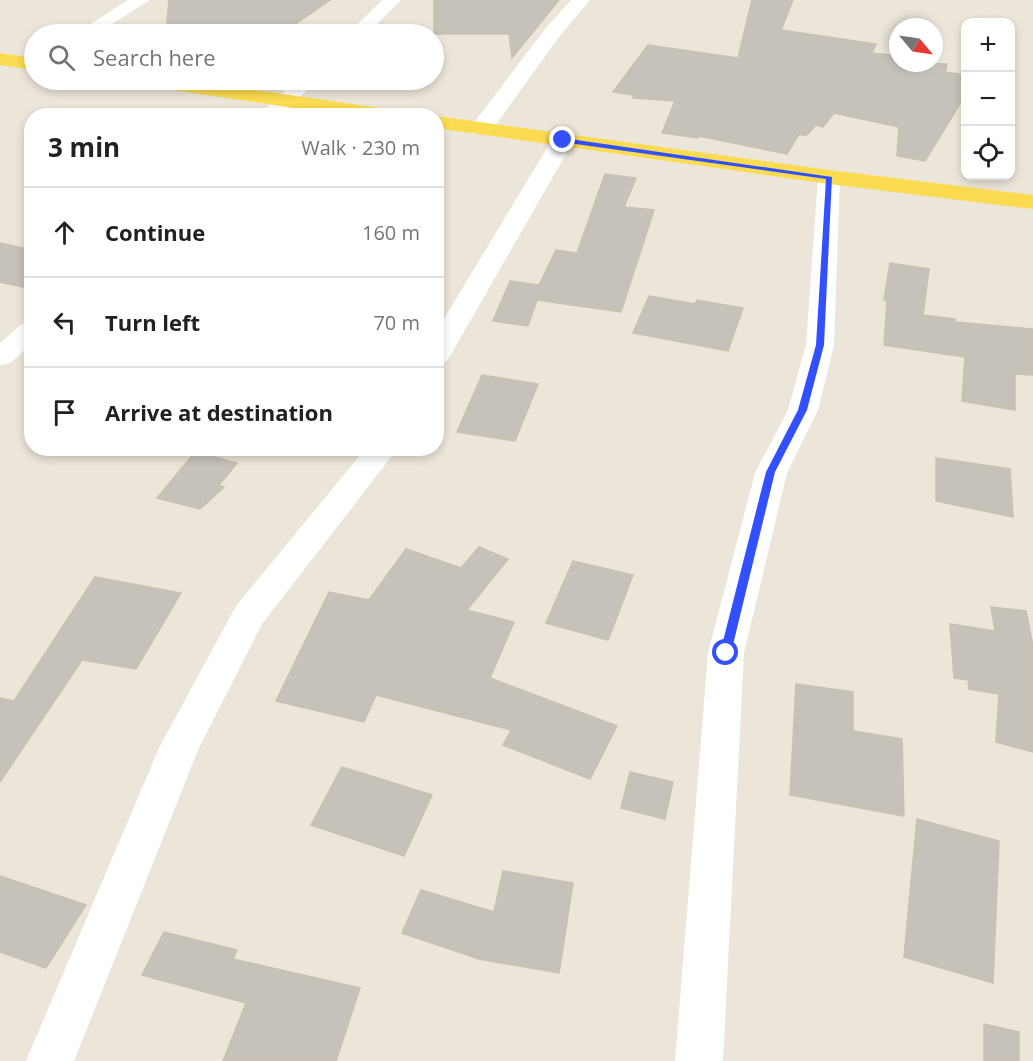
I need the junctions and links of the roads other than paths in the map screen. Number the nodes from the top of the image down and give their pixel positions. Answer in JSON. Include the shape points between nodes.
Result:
{"nodes":[{"id":1,"x":141,"y":0,"type":"edge"},
{"id":2,"x":392,"y":0,"type":"edge"},
{"id":3,"x":581,"y":0,"type":"edge"},
{"id":4,"x":101,"y":24,"type":"edge"},
{"id":5,"x":367,"y":24,"type":"edge"},
{"id":6,"x":0,"y":59,"type":"edge"},
{"id":7,"x":24,"y":63,"type":"edge"},
{"id":8,"x":220,"y":90,"type":"edge"},
{"id":9,"x":295,"y":90,"type":"edge"},
{"id":10,"x":285,"y":99,"type":"junction"},
{"id":11,"x":276,"y":108,"type":"edge"},
{"id":12,"x":343,"y":108,"type":"edge"},
{"id":13,"x":444,"y":123,"type":"edge"},
{"id":14,"x":481,"y":129,"type":"junction"},
{"id":15,"x":563,"y":140,"type":"junction"},
{"id":16,"x":829,"y":177,"type":"junction"},
{"id":17,"x":1033,"y":202,"type":"edge"},
{"id":18,"x":24,"y":337,"type":"edge"},
{"id":19,"x":444,"y":342,"type":"edge"},
{"id":20,"x":0,"y":357,"type":"edge"},
{"id":21,"x":376,"y":456,"type":"edge"},
{"id":22,"x":50,"y":1061,"type":"edge"},
{"id":23,"x":699,"y":1061,"type":"edge"}],
"edges":[{"from":1,"to":4,"type":"street"},
{"from":2,"to":5,"type":"street"},
{"from":3,"to":14,"type":"street"},
{"from":6,"to":7,"type":"main road"},
{"from":8,"to":10,"type":"main road"},
{"from":9,"to":10,"type":"street"},
{"from":10,"to":11,"type":"street"},
{"from":10,"to":12,"type":"main road"},
{"from":13,"to":14,"type":"main road"},
{"from":14,"to":15,"type":"main road"},
{"from":15,"to":16,"type":"main road"},
{"from":15,"to":19,"type":"street"},
{"from":16,"to":17,"type":"main road"},
{"from":16,"to":23,"type":"street","via":[[820,345],[803,410],[771,472],[726,653]]},
{"from":18,"to":20,"type":"street"},
{"from":21,"to":22,"type":"street","via":[[249,616],[179,748]]}]}
